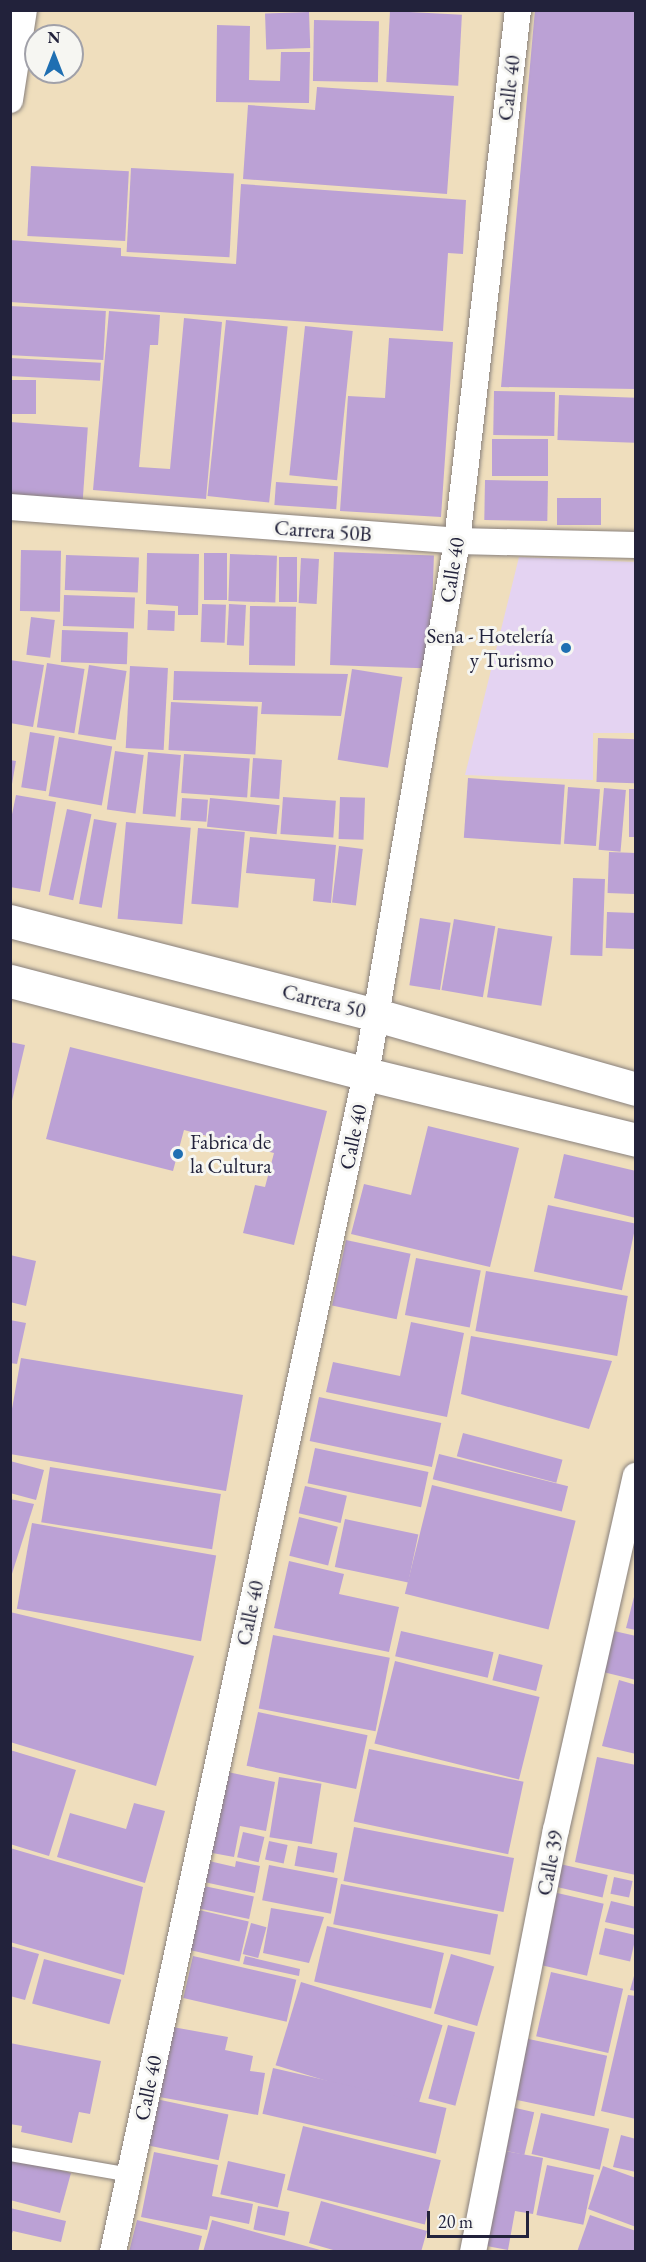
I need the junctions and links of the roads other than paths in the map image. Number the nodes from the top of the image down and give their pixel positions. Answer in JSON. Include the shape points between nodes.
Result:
{"nodes":[{"id":1,"x":24,"y":10,"type":"edge"},
{"id":2,"x":518,"y":10,"type":"edge"},
{"id":3,"x":10,"y":100,"type":"edge"},
{"id":4,"x":10,"y":507,"type":"edge"},
{"id":5,"x":457,"y":541,"type":"junction"},
{"id":6,"x":636,"y":546,"type":"edge"},
{"id":7,"x":10,"y":921,"type":"edge"},
{"id":8,"x":10,"y":981,"type":"edge"},
{"id":9,"x":376,"y":1015,"type":"junction"},
{"id":10,"x":366,"y":1074,"type":"junction"},
{"id":11,"x":636,"y":1089,"type":"edge"},
{"id":12,"x":636,"y":1140,"type":"edge"},
{"id":13,"x":636,"y":1476,"type":"edge"},
{"id":14,"x":10,"y":2154,"type":"edge"},
{"id":15,"x":130,"y":2175,"type":"junction"},
{"id":16,"x":113,"y":2252,"type":"edge"},
{"id":17,"x":473,"y":2252,"type":"edge"}],
"edges":[{"from":1,"to":3,"type":"street"},
{"from":2,"to":5,"type":"street","name":"Calle 40"},
{"from":4,"to":5,"type":"street","name":"Carrera 50B"},
{"from":5,"to":6,"type":"street","name":"Carrera 50B"},
{"from":5,"to":9,"type":"street","name":"Calle 40"},
{"from":7,"to":9,"type":"street","name":"Carrera 50"},
{"from":8,"to":10,"type":"street"},
{"from":9,"to":10,"type":"street","name":"Calle 40"},
{"from":9,"to":11,"type":"street","name":"Carrera 50"},
{"from":10,"to":12,"type":"street"},
{"from":10,"to":15,"type":"street","name":"Calle 40"},
{"from":13,"to":17,"type":"street","name":"Calle 39","via":[[556,1830]]},
{"from":14,"to":15,"type":"lane"},
{"from":15,"to":16,"type":"street","name":"Calle 40"}]}
